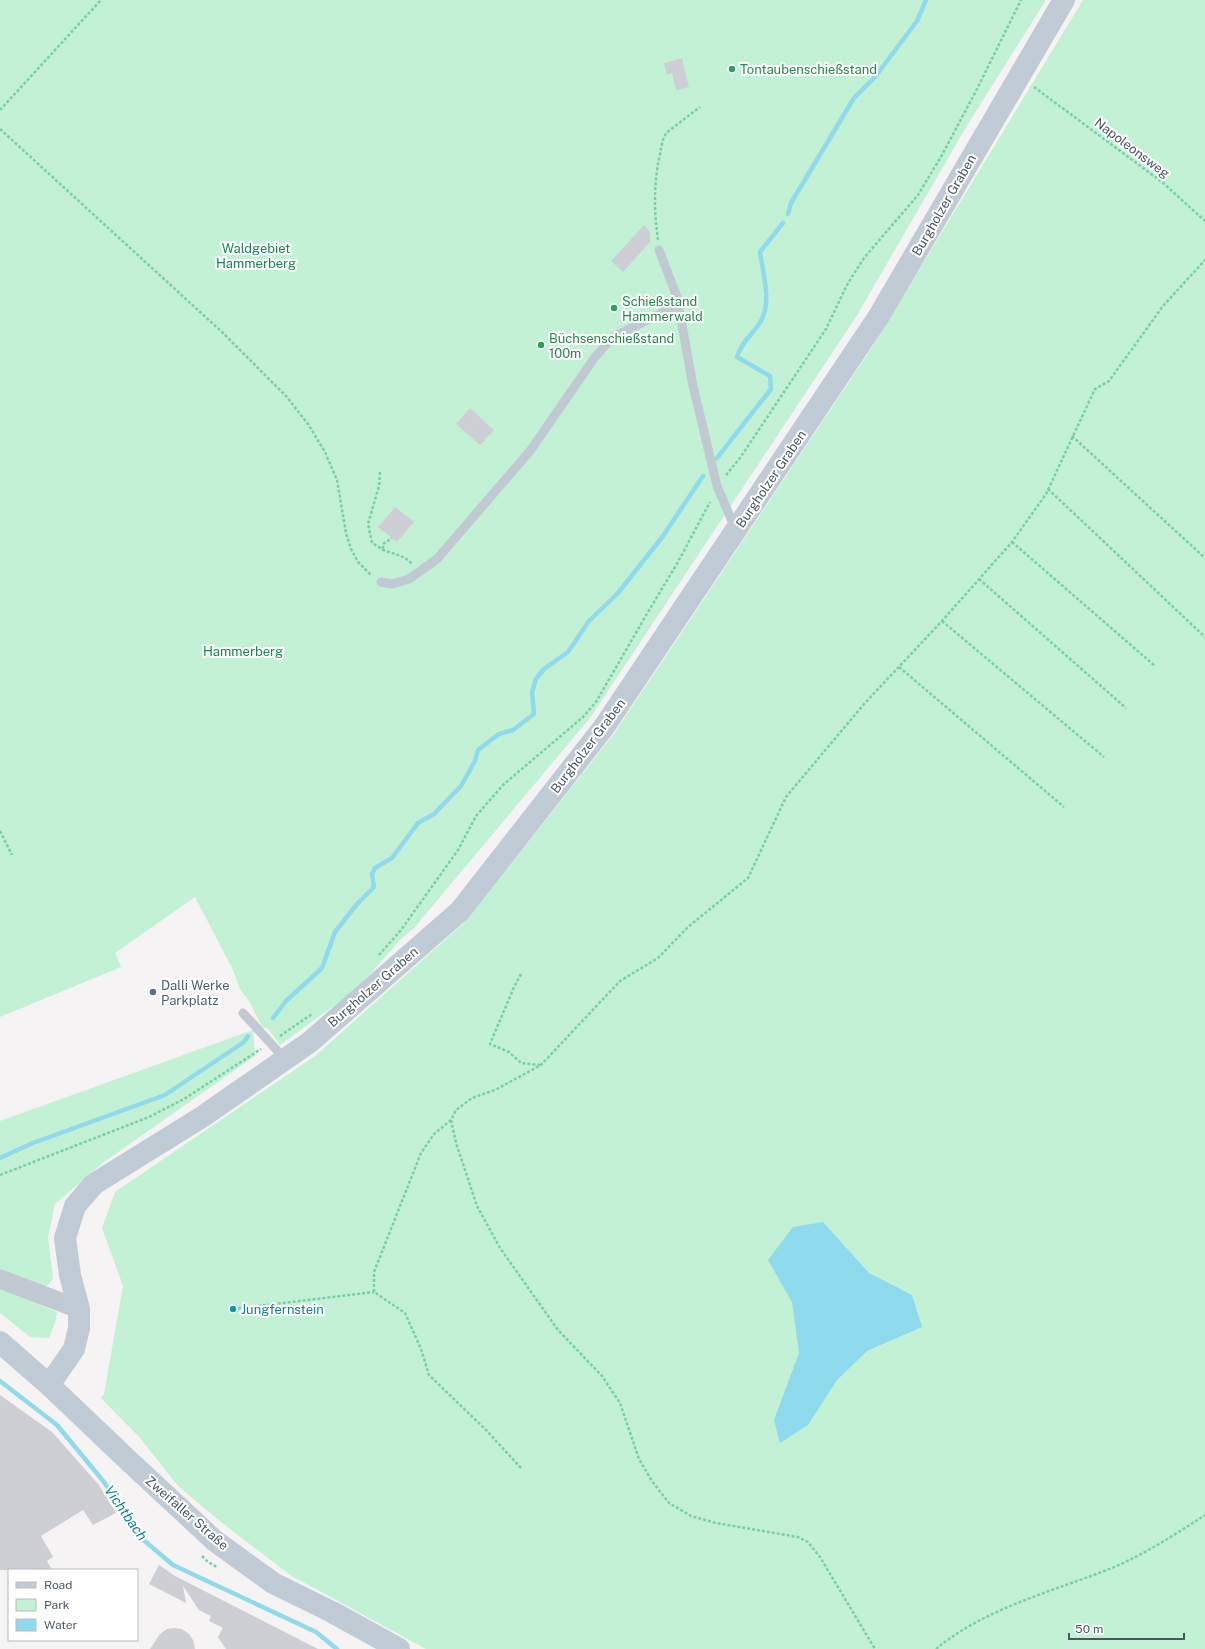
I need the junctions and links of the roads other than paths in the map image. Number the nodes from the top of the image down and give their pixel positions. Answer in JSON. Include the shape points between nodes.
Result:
{"nodes":[{"id":1,"x":1064,"y":0,"type":"edge"},
{"id":2,"x":659,"y":250,"type":"road end"},
{"id":3,"x":678,"y":305,"type":"junction"},
{"id":4,"x":736,"y":531,"type":"junction"},
{"id":5,"x":381,"y":582,"type":"road end"},
{"id":6,"x":243,"y":1013,"type":"dead end"},
{"id":7,"x":285,"y":1059,"type":"junction"},
{"id":8,"x":0,"y":1279,"type":"edge"},
{"id":9,"x":79,"y":1309,"type":"junction"},
{"id":10,"x":0,"y":1342,"type":"edge"},
{"id":11,"x":49,"y":1385,"type":"junction"},
{"id":12,"x":400,"y":1649,"type":"edge"}],
"edges":[{"from":1,"to":4,"type":"main road","name":"Burgholzer Graben","via":[[879,316]]},
{"from":2,"to":3,"type":"lane"},
{"from":3,"to":4,"type":"lane","via":[[693,386],[717,486]]},
{"from":3,"to":5,"type":"lane","via":[[613,337],[595,357],[530,450],[437,559],[409,579],[392,584]]},
{"from":4,"to":7,"type":"main road","name":"Burgholzer Graben","via":[[604,728],[460,911],[310,1042]]},
{"from":6,"to":7,"type":"lane"},
{"from":7,"to":9,"type":"main road","name":"Burgholzer Graben","via":[[202,1117],[94,1184],[75,1206],[66,1238],[70,1275]]},
{"from":8,"to":9,"type":"street"},
{"from":9,"to":11,"type":"main road","name":"Burgholzer Graben","via":[[79,1328],[74,1349]]},
{"from":10,"to":11,"type":"main road","name":"Zweifaller Straße"},
{"from":11,"to":12,"type":"main road","name":"Zweifaller Straße","via":[[215,1541],[273,1583]]}]}
